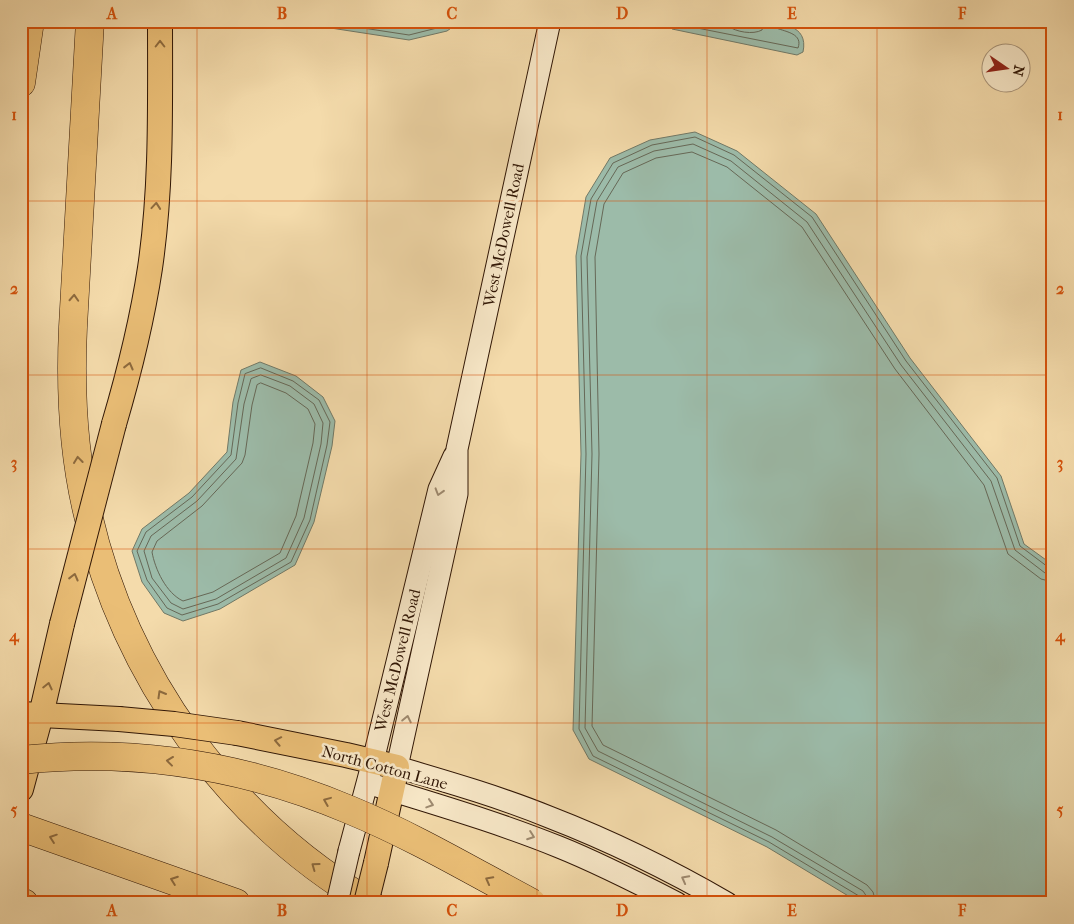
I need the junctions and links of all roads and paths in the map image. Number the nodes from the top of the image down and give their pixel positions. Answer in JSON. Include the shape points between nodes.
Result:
{"nodes":[{"id":1,"x":30,"y":21,"type":"edge"},
{"id":2,"x":90,"y":21,"type":"edge"},
{"id":3,"x":160,"y":21,"type":"edge"},
{"id":4,"x":550,"y":21,"type":"edge"},
{"id":5,"x":21,"y":83,"type":"edge"},
{"id":6,"x":457,"y":449,"type":"junction"},
{"id":7,"x":31,"y":714,"type":"edge"},
{"id":8,"x":21,"y":760,"type":"edge"},
{"id":9,"x":373,"y":761,"type":"junction"},
{"id":10,"x":397,"y":767,"type":"junction"},
{"id":11,"x":367,"y":783,"type":"junction"},
{"id":12,"x":21,"y":789,"type":"edge"},
{"id":13,"x":392,"y":791,"type":"junction"},
{"id":14,"x":21,"y":827,"type":"edge"},
{"id":15,"x":236,"y":903,"type":"edge"},
{"id":16,"x":337,"y":903,"type":"edge"},
{"id":17,"x":368,"y":903,"type":"edge"},
{"id":18,"x":532,"y":903,"type":"edge"},
{"id":19,"x":677,"y":903,"type":"edge"},
{"id":20,"x":727,"y":903,"type":"edge"}],
"edges":[{"from":1,"to":5,"type":"highway"},
{"from":17,"to":2,"type":"highway","one_way":true,"via":[[288,845],[248,807],[201,754],[161,695],[134,644],[96,547],[87,514],[72,408],[72,327]]},
{"from":7,"to":3,"type":"main road","one_way":true,"bridge":true,"via":[[62,624],[139,328],[150,268],[160,149]]},
{"from":4,"to":6,"type":"main road","name":"West McDowell Road"},
{"from":6,"to":9,"type":"main road","name":"West McDowell Road","one_way":true,"via":[[439,489]]},
{"from":10,"to":6,"type":"main road","name":"West McDowell Road","one_way":true,"via":[[458,494]]},
{"from":9,"to":7,"type":"main road","name":"North Cotton Lane","one_way":true,"bridge":true,"via":[[237,733],[174,724]]},
{"from":7,"to":12,"type":"main road"},
{"from":18,"to":8,"type":"highway","one_way":true,"bridge":true,"via":[[373,820],[276,782],[189,763],[139,757],[75,756]]},
{"from":9,"to":10,"type":"main road","name":"North Cotton Lane"},
{"from":9,"to":11,"type":"main road","name":"West McDowell Road"},
{"from":10,"to":13,"type":"main road","name":"West McDowell Road"},
{"from":20,"to":10,"type":"main road","name":"North Cotton Lane","one_way":true,"via":[[684,878],[570,826]]},
{"from":11,"to":13,"type":"main road","name":"North Cotton Lane"},
{"from":11,"to":16,"type":"main road","name":"West McDowell Road","bridge":true},
{"from":13,"to":17,"type":"main road","name":"West McDowell Road","bridge":true},
{"from":13,"to":19,"type":"main road","name":"North Cotton Lane","one_way":true,"via":[[558,846]]},
{"from":15,"to":14,"type":"highway","one_way":true}]}
